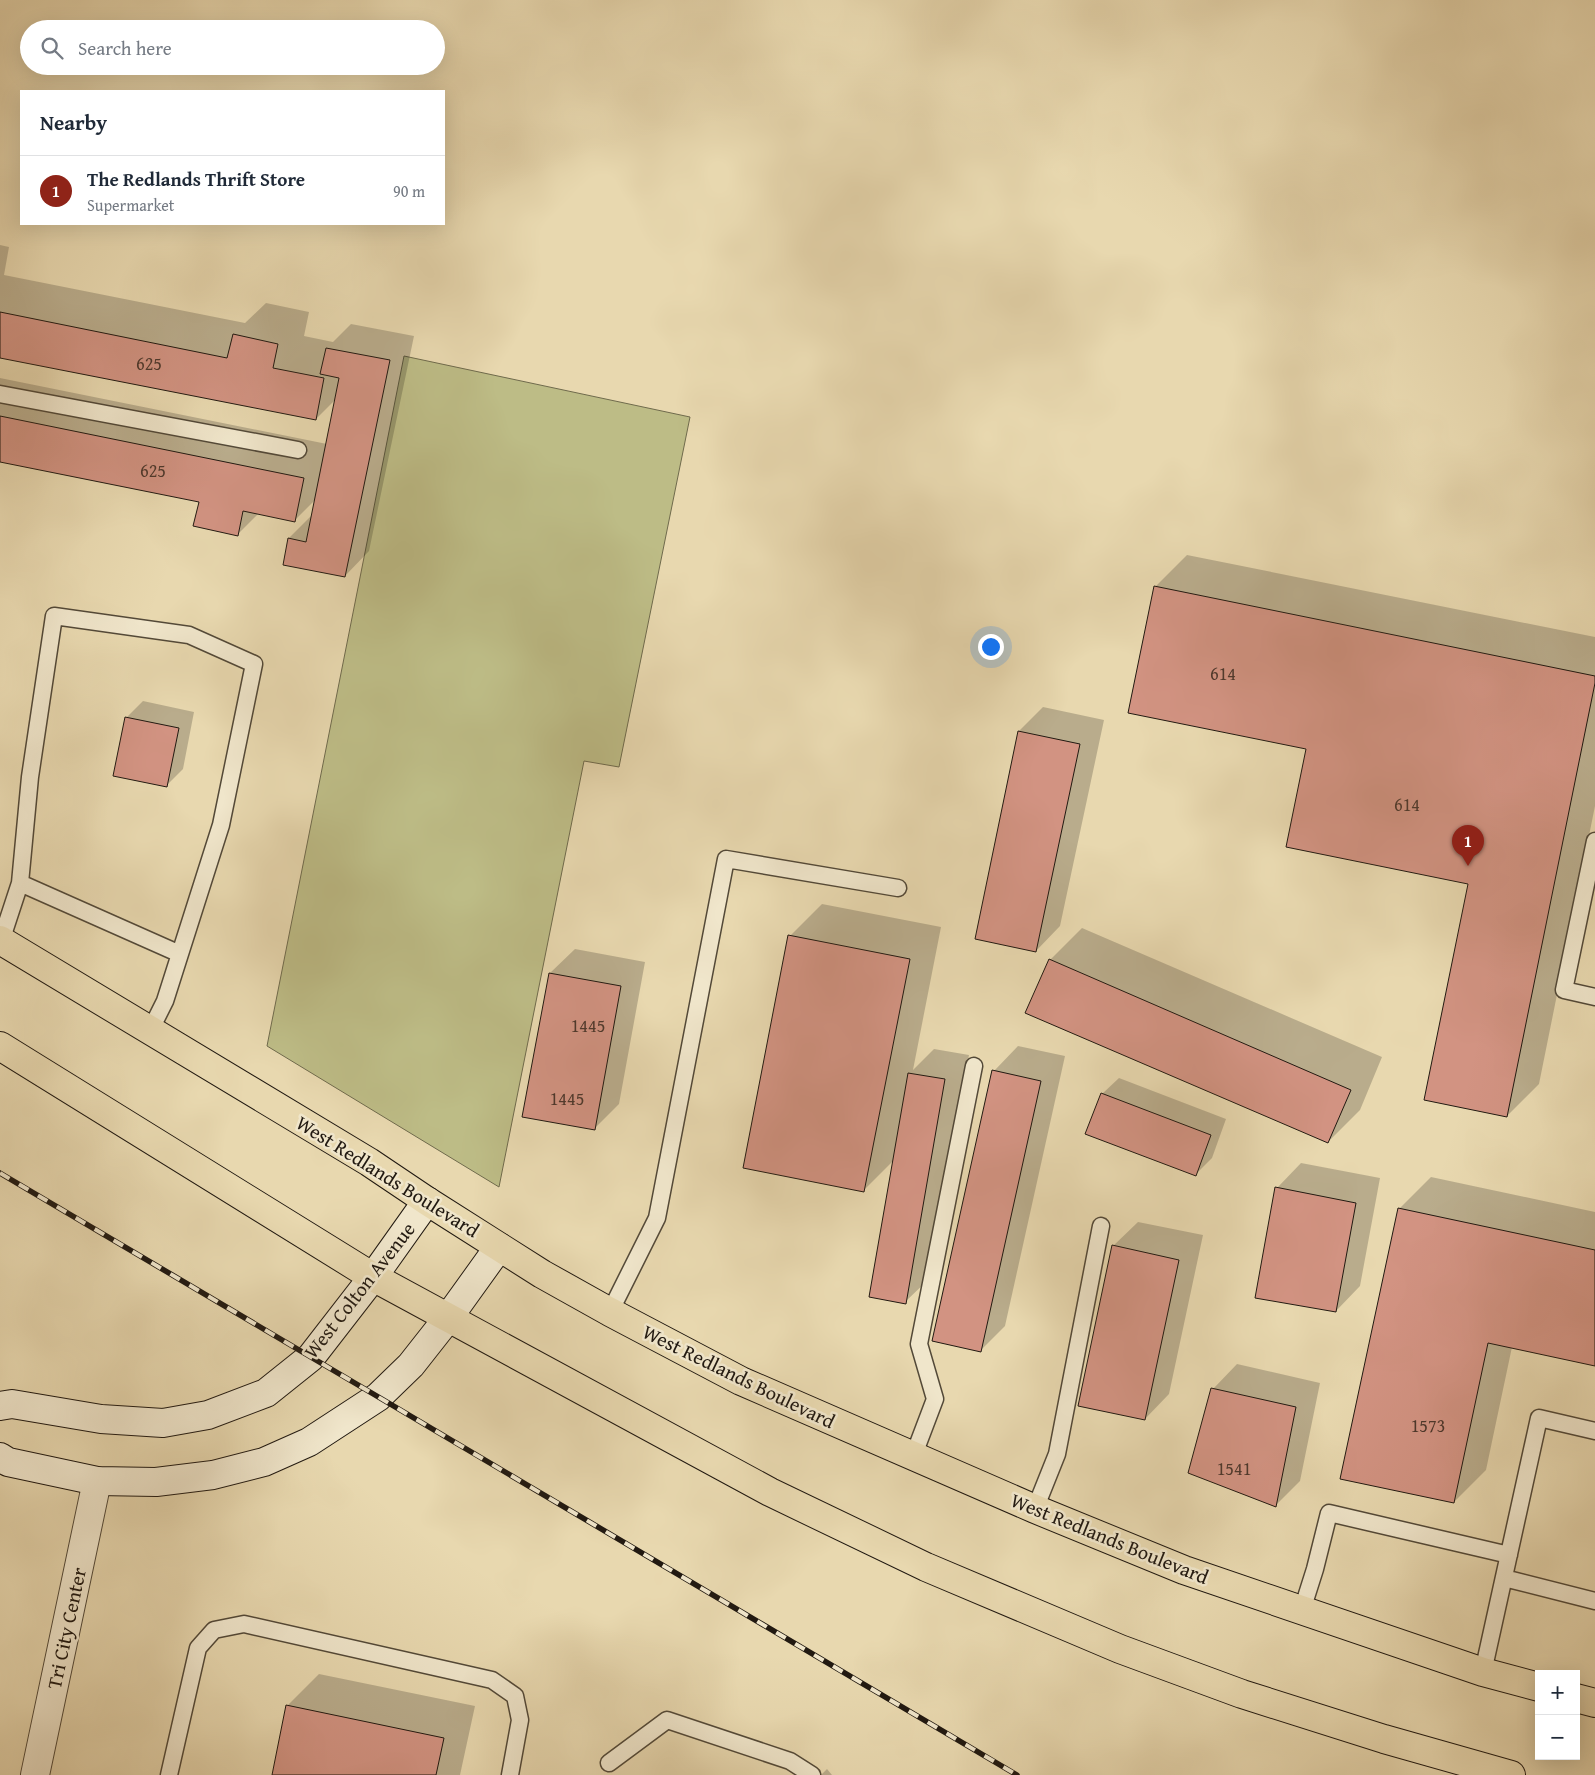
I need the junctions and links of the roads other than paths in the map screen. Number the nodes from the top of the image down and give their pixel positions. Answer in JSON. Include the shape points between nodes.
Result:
{"nodes":[{"id":1,"x":0,"y":394,"type":"edge"},
{"id":2,"x":298,"y":450,"type":"dead end"},
{"id":3,"x":1595,"y":841,"type":"edge"},
{"id":4,"x":20,"y":883,"type":"junction"},
{"id":5,"x":898,"y":888,"type":"dead end"},
{"id":6,"x":1,"y":941,"type":"edge"},
{"id":7,"x":180,"y":954,"type":"junction"},
{"id":8,"x":1595,"y":997,"type":"edge"},
{"id":9,"x":150,"y":1031,"type":"junction"},
{"id":10,"x":0,"y":1046,"type":"edge"},
{"id":11,"x":974,"y":1066,"type":"dead end"},
{"id":12,"x":427,"y":1201,"type":"junction"},
{"id":13,"x":1101,"y":1226,"type":"dead end"},
{"id":14,"x":499,"y":1247,"type":"junction"},
{"id":15,"x":373,"y":1277,"type":"junction"},
{"id":16,"x":610,"y":1312,"type":"junction"},
{"id":17,"x":448,"y":1318,"type":"junction"},
{"id":18,"x":0,"y":1406,"type":"edge"},
{"id":19,"x":1595,"y":1430,"type":"edge"},
{"id":20,"x":0,"y":1457,"type":"edge"},
{"id":21,"x":913,"y":1457,"type":"junction"},
{"id":22,"x":97,"y":1481,"type":"junction"},
{"id":23,"x":1036,"y":1509,"type":"junction"},
{"id":24,"x":1509,"y":1555,"type":"junction"},
{"id":25,"x":1504,"y":1578,"type":"junction"},
{"id":26,"x":1595,"y":1601,"type":"edge"},
{"id":27,"x":1302,"y":1610,"type":"junction"},
{"id":28,"x":1483,"y":1672,"type":"junction"},
{"id":29,"x":1535,"y":1687,"type":"edge"},
{"id":30,"x":1580,"y":1699,"type":"edge"},
{"id":31,"x":1595,"y":1703,"type":"edge"},
{"id":32,"x":609,"y":1764,"type":"dead end"},
{"id":33,"x":35,"y":1775,"type":"edge"},
{"id":34,"x":169,"y":1775,"type":"edge"},
{"id":35,"x":510,"y":1775,"type":"edge"},
{"id":36,"x":812,"y":1775,"type":"edge"},
{"id":37,"x":1511,"y":1775,"type":"edge"}],
"edges":[{"from":1,"to":2,"type":"lane"},
{"from":3,"to":8,"type":"lane","via":[[1564,990]]},
{"from":4,"to":6,"type":"lane"},
{"from":4,"to":7,"type":"lane"},
{"from":4,"to":7,"type":"lane","via":[[30,777],[54,616],[189,635],[254,664],[221,825]]},
{"from":5,"to":16,"type":"lane","via":[[726,860],[657,1218]]},
{"from":6,"to":9,"type":"main road","name":"West Redlands Boulevard"},
{"from":7,"to":9,"type":"lane","via":[[166,1001]]},
{"from":9,"to":12,"type":"main road","name":"West Redlands Boulevard","via":[[369,1162]]},
{"from":10,"to":15,"type":"main road"},
{"from":11,"to":21,"type":"lane","via":[[919,1344],[935,1399]]},
{"from":12,"to":14,"type":"main road","name":"West Redlands Boulevard"},
{"from":12,"to":15,"type":"main road","name":"West Colton Avenue"},
{"from":13,"to":23,"type":"lane","via":[[1057,1454]]},
{"from":14,"to":16,"type":"main road","name":"West Redlands Boulevard"},
{"from":14,"to":17,"type":"main road"},
{"from":15,"to":17,"type":"main road"},
{"from":15,"to":18,"type":"main road","name":"West Colton Avenue","via":[[311,1356],[266,1392],[208,1415],[163,1423],[101,1419],[12,1404]]},
{"from":16,"to":21,"type":"main road","name":"West Redlands Boulevard","via":[[741,1381]]},
{"from":17,"to":22,"type":"main road","via":[[411,1365],[378,1396],[309,1442],[264,1462],[213,1475],[156,1482]]},
{"from":17,"to":37,"type":"main road","via":[[770,1492],[926,1567],[1120,1649],[1242,1694],[1384,1740]]},
{"from":19,"to":24,"type":"lane","via":[[1539,1418]]},
{"from":20,"to":22,"type":"main road","via":[[8,1462]]},
{"from":21,"to":23,"type":"main road","name":"West Redlands Boulevard"},
{"from":22,"to":33,"type":"main road","name":"Tri City Center"},
{"from":23,"to":27,"type":"main road","name":"West Redlands Boulevard","via":[[1184,1570]]},
{"from":24,"to":25,"type":"lane"},
{"from":24,"to":27,"type":"lane","via":[[1329,1513]]},
{"from":25,"to":26,"type":"lane"},
{"from":25,"to":28,"type":"lane"},
{"from":27,"to":28,"type":"main road","name":"West Redlands Boulevard"},
{"from":28,"to":29,"type":"main road","name":"West Redlands Boulevard"},
{"from":30,"to":31,"type":"main road"},
{"from":32,"to":36,"type":"lane","via":[[667,1720],[790,1761]]},
{"from":34,"to":35,"type":"lane","via":[[198,1648],[214,1630],[244,1624],[492,1680],[516,1696],[520,1720]]}]}
